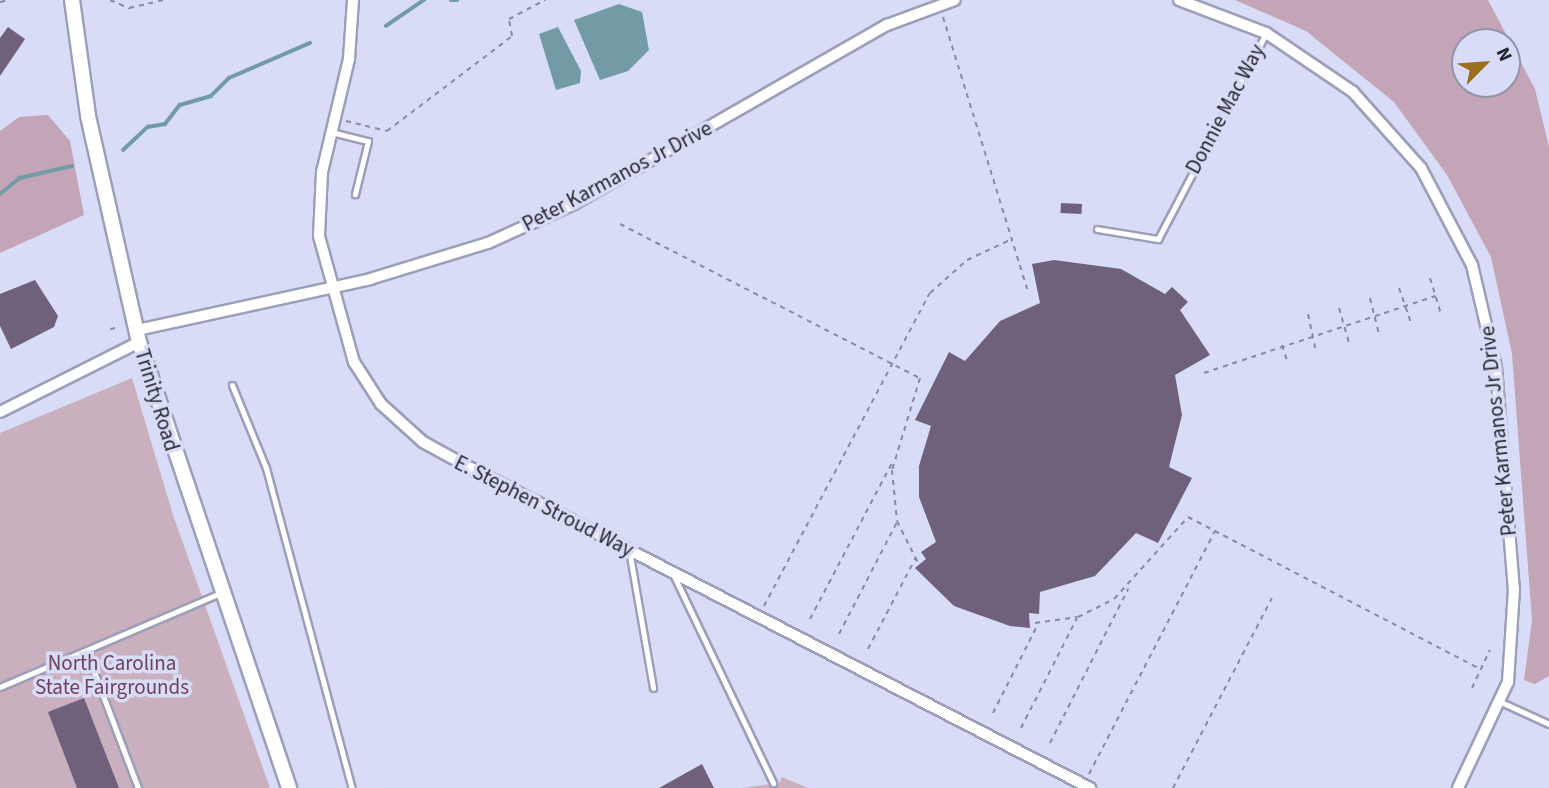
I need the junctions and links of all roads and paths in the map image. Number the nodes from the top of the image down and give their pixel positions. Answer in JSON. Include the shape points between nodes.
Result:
{"nodes":[{"id":1,"x":9,"y":0,"type":"edge"},
{"id":2,"x":72,"y":0,"type":"edge"},
{"id":3,"x":110,"y":0,"type":"edge"},
{"id":4,"x":163,"y":0,"type":"edge"},
{"id":5,"x":353,"y":0,"type":"edge"},
{"id":6,"x":545,"y":0,"type":"edge"},
{"id":7,"x":956,"y":0,"type":"edge"},
{"id":8,"x":1179,"y":0,"type":"edge"},
{"id":9,"x":0,"y":2,"type":"edge"},
{"id":10,"x":942,"y":15,"type":"dead end"},
{"id":11,"x":1266,"y":33,"type":"junction"},
{"id":12,"x":357,"y":124,"type":"dead end"},
{"id":13,"x":331,"y":132,"type":"junction"},
{"id":14,"x":355,"y":194,"type":"dead end"},
{"id":15,"x":620,"y":224,"type":"dead end"},
{"id":16,"x":1097,"y":229,"type":"dead end"},
{"id":17,"x":1012,"y":239,"type":"junction"},
{"id":18,"x":1430,"y":278,"type":"dead end"},
{"id":19,"x":329,"y":285,"type":"junction"},
{"id":20,"x":1399,"y":288,"type":"dead end"},
{"id":21,"x":1029,"y":293,"type":"dead end"},
{"id":22,"x":1436,"y":296,"type":"junction"},
{"id":23,"x":1370,"y":298,"type":"dead end"},
{"id":24,"x":1405,"y":306,"type":"junction"},
{"id":25,"x":1339,"y":308,"type":"dead end"},
{"id":26,"x":1307,"y":314,"type":"dead end"},
{"id":27,"x":1441,"y":314,"type":"dead end"},
{"id":28,"x":1373,"y":316,"type":"junction"},
{"id":29,"x":1411,"y":323,"type":"dead end"},
{"id":30,"x":1343,"y":326,"type":"junction"},
{"id":31,"x":116,"y":328,"type":"dead end"},
{"id":32,"x":110,"y":329,"type":"dead end"},
{"id":33,"x":1379,"y":333,"type":"dead end"},
{"id":34,"x":1311,"y":335,"type":"junction"},
{"id":35,"x":138,"y":336,"type":"junction"},
{"id":36,"x":1349,"y":343,"type":"dead end"},
{"id":37,"x":1281,"y":344,"type":"junction"},
{"id":38,"x":1316,"y":354,"type":"dead end"},
{"id":39,"x":890,"y":362,"type":"junction"},
{"id":40,"x":1288,"y":363,"type":"dead end"},
{"id":41,"x":1204,"y":373,"type":"dead end"},
{"id":42,"x":232,"y":385,"type":"dead end"},
{"id":43,"x":0,"y":412,"type":"edge"},
{"id":44,"x":893,"y":462,"type":"junction"},
{"id":45,"x":897,"y":521,"type":"junction"},
{"id":46,"x":1215,"y":531,"type":"junction"},
{"id":47,"x":629,"y":550,"type":"junction"},
{"id":48,"x":915,"y":558,"type":"junction"},
{"id":49,"x":918,"y":563,"type":"dead end"},
{"id":50,"x":672,"y":572,"type":"junction"},
{"id":51,"x":1128,"y":587,"type":"junction"},
{"id":52,"x":220,"y":593,"type":"junction"},
{"id":53,"x":1272,"y":598,"type":"dead end"},
{"id":54,"x":763,"y":607,"type":"dead end"},
{"id":55,"x":1078,"y":617,"type":"junction"},
{"id":56,"x":810,"y":620,"type":"dead end"},
{"id":57,"x":839,"y":634,"type":"dead end"},
{"id":58,"x":868,"y":649,"type":"dead end"},
{"id":59,"x":1490,"y":650,"type":"dead end"},
{"id":60,"x":86,"y":651,"type":"junction"},
{"id":61,"x":1480,"y":669,"type":"junction"},
{"id":62,"x":0,"y":687,"type":"edge"},
{"id":63,"x":653,"y":688,"type":"dead end"},
{"id":64,"x":1472,"y":688,"type":"dead end"},
{"id":65,"x":1501,"y":702,"type":"junction"},
{"id":66,"x":993,"y":713,"type":"dead end"},
{"id":67,"x":1549,"y":724,"type":"edge"},
{"id":68,"x":1021,"y":728,"type":"dead end"},
{"id":69,"x":1050,"y":743,"type":"dead end"},
{"id":70,"x":1088,"y":775,"type":"dead end"},
{"id":71,"x":773,"y":783,"type":"dead end"},
{"id":72,"x":138,"y":788,"type":"edge"},
{"id":73,"x":289,"y":788,"type":"edge"},
{"id":74,"x":352,"y":788,"type":"edge"},
{"id":75,"x":1090,"y":788,"type":"edge"},
{"id":76,"x":1173,"y":788,"type":"edge"},
{"id":77,"x":1458,"y":788,"type":"edge"}],
"edges":[{"from":1,"to":9,"type":"path"},
{"from":2,"to":35,"type":"main road","name":"Trinity Road","via":[[88,116]]},
{"from":3,"to":4,"type":"path","via":[[129,8]]},
{"from":5,"to":13,"type":"street","name":"E. Stephen Stroud Way","via":[[356,17]]},
{"from":6,"to":12,"type":"path","via":[[509,19],[512,36],[427,106],[387,131]]},
{"from":7,"to":19,"type":"street","name":"Peter Karmanos Jr Drive","via":[[887,25],[545,218],[435,262]]},
{"from":8,"to":11,"type":"street","name":"Peter Karmanos Jr Drive"},
{"from":10,"to":17,"type":"path"},
{"from":11,"to":16,"type":"lane","name":"Donnie Mac Way","via":[[1158,239]]},
{"from":11,"to":65,"type":"street","name":"Peter Karmanos Jr Drive","via":[[1316,62],[1395,132],[1443,203],[1472,265],[1496,367],[1514,589],[1512,661]]},
{"from":13,"to":14,"type":"lane","via":[[368,141]]},
{"from":13,"to":19,"type":"street","name":"E. Stephen Stroud Way","via":[[319,207]]},
{"from":15,"to":39,"type":"path"},
{"from":17,"to":21,"type":"path"},
{"from":17,"to":39,"type":"path","via":[[945,276]]},
{"from":18,"to":22,"type":"path"},
{"from":19,"to":35,"type":"street","name":"Peter Karmanos Jr Drive"},
{"from":19,"to":47,"type":"street","name":"E. Stephen Stroud Way","via":[[354,362],[381,404],[423,442]]},
{"from":20,"to":24,"type":"path"},
{"from":22,"to":24,"type":"path"},
{"from":22,"to":27,"type":"path"},
{"from":23,"to":28,"type":"path"},
{"from":24,"to":28,"type":"path"},
{"from":24,"to":29,"type":"path"},
{"from":25,"to":30,"type":"path"},
{"from":26,"to":34,"type":"path"},
{"from":28,"to":30,"type":"path"},
{"from":28,"to":33,"type":"path"},
{"from":30,"to":34,"type":"path"},
{"from":30,"to":36,"type":"path"},
{"from":31,"to":32,"type":"path"},
{"from":34,"to":37,"type":"path"},
{"from":34,"to":38,"type":"path"},
{"from":35,"to":43,"type":"street","name":"Peter Karmanos Jr Drive"},
{"from":35,"to":52,"type":"main road","name":"Trinity Road"},
{"from":37,"to":40,"type":"path"},
{"from":37,"to":41,"type":"path"},
{"from":39,"to":44,"type":"path","via":[[920,378]]},
{"from":39,"to":54,"type":"path"},
{"from":42,"to":74,"type":"lane","via":[[266,468]]},
{"from":44,"to":45,"type":"path"},
{"from":44,"to":56,"type":"path"},
{"from":45,"to":48,"type":"path"},
{"from":45,"to":57,"type":"path"},
{"from":46,"to":51,"type":"path","via":[[1188,517]]},
{"from":46,"to":61,"type":"path"},
{"from":46,"to":70,"type":"path"},
{"from":47,"to":50,"type":"street","name":"E. Stephen Stroud Way"},
{"from":47,"to":63,"type":"lane"},
{"from":48,"to":49,"type":"path"},
{"from":48,"to":58,"type":"path"},
{"from":50,"to":71,"type":"lane"},
{"from":50,"to":75,"type":"street","name":"E. Stephen Stroud Way"},
{"from":51,"to":55,"type":"path"},
{"from":51,"to":69,"type":"path"},
{"from":52,"to":60,"type":"lane"},
{"from":52,"to":73,"type":"main road","name":"Trinity Road"},
{"from":53,"to":76,"type":"path"},
{"from":55,"to":66,"type":"path","via":[[1037,623]]},
{"from":55,"to":68,"type":"path"},
{"from":59,"to":61,"type":"path"},
{"from":60,"to":62,"type":"lane"},
{"from":60,"to":72,"type":"lane"},
{"from":61,"to":64,"type":"path"},
{"from":65,"to":67,"type":"lane"},
{"from":65,"to":77,"type":"street","name":"Peter Karmanos Jr Drive"}]}
